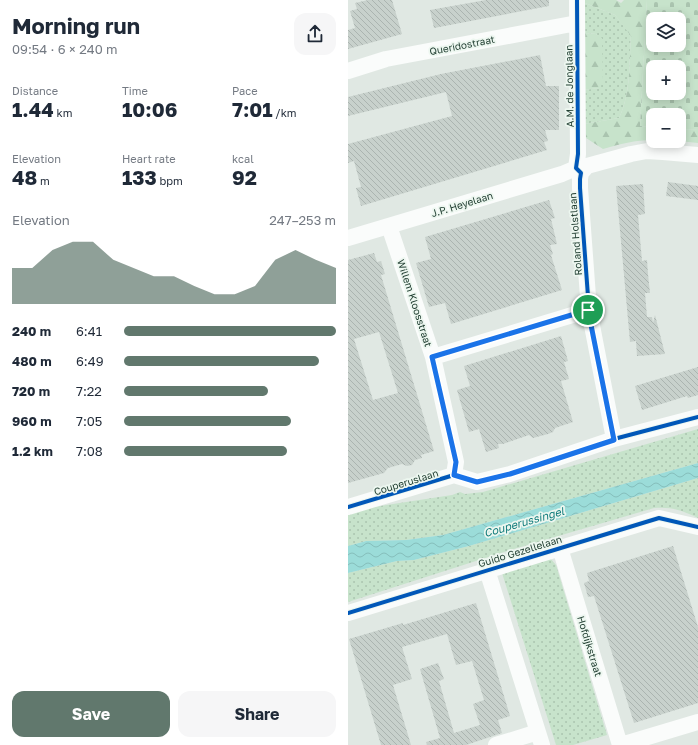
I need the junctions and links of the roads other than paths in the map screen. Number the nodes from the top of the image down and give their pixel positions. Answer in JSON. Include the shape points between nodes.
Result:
{"nodes":[{"id":1,"x":577,"y":0,"type":"edge"},
{"id":2,"x":577,"y":23,"type":"junction"},
{"id":3,"x":348,"y":71,"type":"edge"},
{"id":4,"x":698,"y":155,"type":"edge"},
{"id":5,"x":578,"y":170,"type":"junction"},
{"id":6,"x":389,"y":226,"type":"junction"},
{"id":7,"x":348,"y":238,"type":"edge"},
{"id":8,"x":588,"y":310,"type":"junction"},
{"id":9,"x":432,"y":357,"type":"junction"},
{"id":10,"x":698,"y":417,"type":"edge"},
{"id":11,"x":614,"y":440,"type":"junction"},
{"id":12,"x":454,"y":475,"type":"junction"},
{"id":13,"x":348,"y":507,"type":"edge"},
{"id":14,"x":698,"y":528,"type":"edge"},
{"id":15,"x":560,"y":548,"type":"junction"},
{"id":16,"x":487,"y":570,"type":"junction"},
{"id":17,"x":348,"y":613,"type":"edge"},
{"id":18,"x":698,"y":722,"type":"edge"},
{"id":19,"x":540,"y":738,"type":"edge"},
{"id":20,"x":496,"y":745,"type":"edge"},
{"id":21,"x":620,"y":745,"type":"edge"}],
"edges":[{"from":1,"to":2,"type":"street","name":"A.M. de Jonglaan"},
{"from":2,"to":3,"type":"street","name":"Queridostraat","via":[[386,59]]},
{"from":2,"to":5,"type":"street","name":"A.M. de Jonglaan"},
{"from":4,"to":5,"type":"street","name":"J.P. Heyelaan","via":[[655,152],[631,154]]},
{"from":5,"to":6,"type":"street","name":"J.P. Heyelaan"},
{"from":5,"to":8,"type":"street","name":"Roland Holstlaan"},
{"from":6,"to":7,"type":"street","name":"J.P. Heyelaan"},
{"from":6,"to":9,"type":"street","name":"Willem Kloosstraat"},
{"from":8,"to":9,"type":"street"},
{"from":8,"to":11,"type":"street","name":"Roland Holstlaan"},
{"from":9,"to":12,"type":"street","name":"Willem Kloosstraat","via":[[456,462]]},
{"from":10,"to":11,"type":"street"},
{"from":11,"to":12,"type":"street","via":[[477,482]]},
{"from":12,"to":13,"type":"street","name":"Couperuslaan"},
{"from":14,"to":15,"type":"street","name":"Guido Gezellelaan","via":[[659,518]]},
{"from":15,"to":16,"type":"street","name":"Guido Gezellelaan"},
{"from":15,"to":21,"type":"street","name":"Hofdijkstraat"},
{"from":16,"to":17,"type":"street","name":"Guido Gezellelaan"},
{"from":16,"to":19,"type":"street"},
{"from":18,"to":21,"type":"street"},
{"from":19,"to":20,"type":"street"}]}
